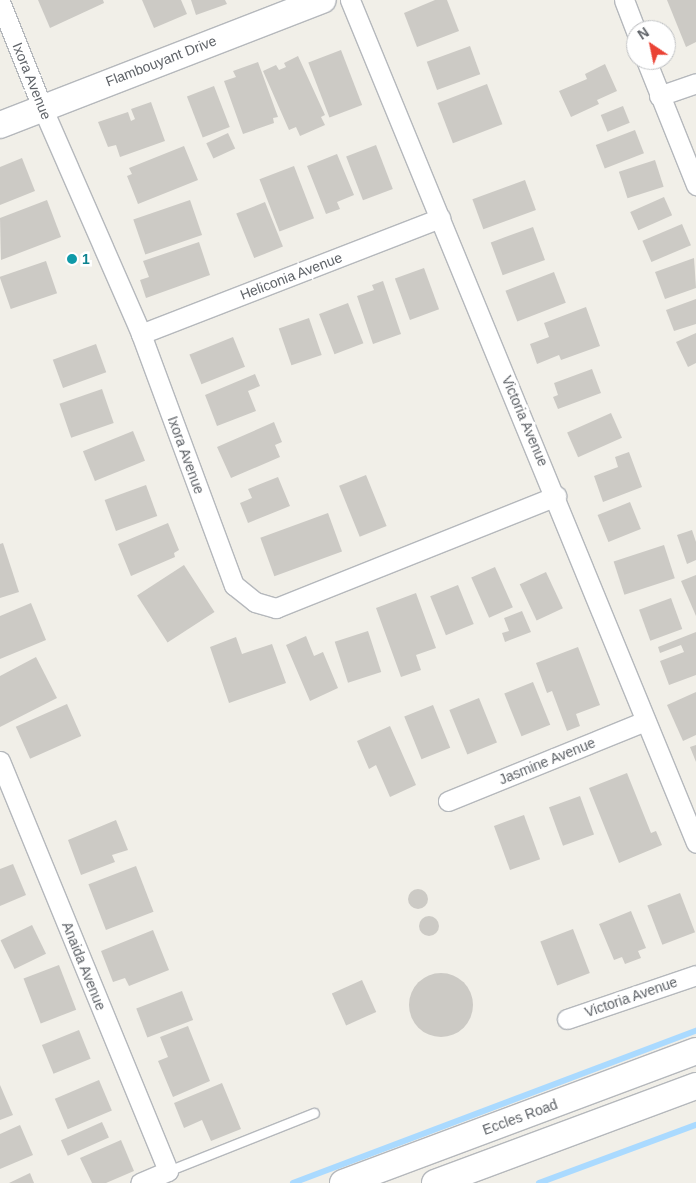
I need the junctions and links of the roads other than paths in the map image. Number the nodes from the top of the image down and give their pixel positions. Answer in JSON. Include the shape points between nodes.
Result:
{"nodes":[{"id":1,"x":323,"y":0,"type":"edge"},
{"id":2,"x":350,"y":0,"type":"edge"},
{"id":3,"x":624,"y":0,"type":"edge"},
{"id":4,"x":0,"y":2,"type":"edge"},
{"id":5,"x":632,"y":20,"type":"edge"},
{"id":6,"x":650,"y":70,"type":"edge"},
{"id":7,"x":696,"y":82,"type":"edge"},
{"id":8,"x":659,"y":96,"type":"junction"},
{"id":9,"x":42,"y":107,"type":"junction"},
{"id":10,"x":0,"y":125,"type":"edge"},
{"id":11,"x":696,"y":185,"type":"edge"},
{"id":12,"x":440,"y":218,"type":"junction"},
{"id":13,"x":141,"y":334,"type":"junction"},
{"id":14,"x":556,"y":496,"type":"junction"},
{"id":15,"x":645,"y":721,"type":"junction"},
{"id":16,"x":0,"y":761,"type":"edge"},
{"id":17,"x":448,"y":801,"type":"dead end"},
{"id":18,"x":696,"y":843,"type":"edge"},
{"id":19,"x":696,"y":975,"type":"edge"},
{"id":20,"x":567,"y":1019,"type":"dead end"},
{"id":21,"x":696,"y":1051,"type":"edge"},
{"id":22,"x":696,"y":1086,"type":"edge"},
{"id":23,"x":314,"y":1113,"type":"dead end"},
{"id":24,"x":168,"y":1171,"type":"junction"},
{"id":25,"x":140,"y":1183,"type":"edge"},
{"id":26,"x":343,"y":1183,"type":"edge"},
{"id":27,"x":435,"y":1183,"type":"edge"}],
"edges":[{"from":1,"to":9,"type":"street","name":"Flambouyant Drive"},
{"from":2,"to":12,"type":"street","name":"Victoria Avenue"},
{"from":3,"to":5,"type":"street"},
{"from":4,"to":9,"type":"street","name":"Ixora Avenue"},
{"from":6,"to":8,"type":"street"},
{"from":7,"to":8,"type":"street"},
{"from":8,"to":11,"type":"street"},
{"from":9,"to":10,"type":"street","name":"Flambouyant Drive"},
{"from":9,"to":13,"type":"street","name":"Ixora Avenue"},
{"from":12,"to":13,"type":"street","name":"Heliconia Avenue"},
{"from":12,"to":14,"type":"street","name":"Victoria Avenue"},
{"from":13,"to":14,"type":"street","name":"Ixora Avenue","via":[[234,585],[255,602],[276,608]]},
{"from":14,"to":15,"type":"street","name":"Victoria Avenue"},
{"from":15,"to":17,"type":"street","name":"Jasmine Avenue"},
{"from":15,"to":18,"type":"street","name":"Victoria Avenue"},
{"from":16,"to":24,"type":"street","name":"Anaida Avenue"},
{"from":19,"to":20,"type":"street","name":"Victoria Avenue"},
{"from":21,"to":26,"type":"street","name":"Eccles Road"},
{"from":22,"to":27,"type":"street"},
{"from":23,"to":24,"type":"lane"},
{"from":24,"to":25,"type":"street"}]}
